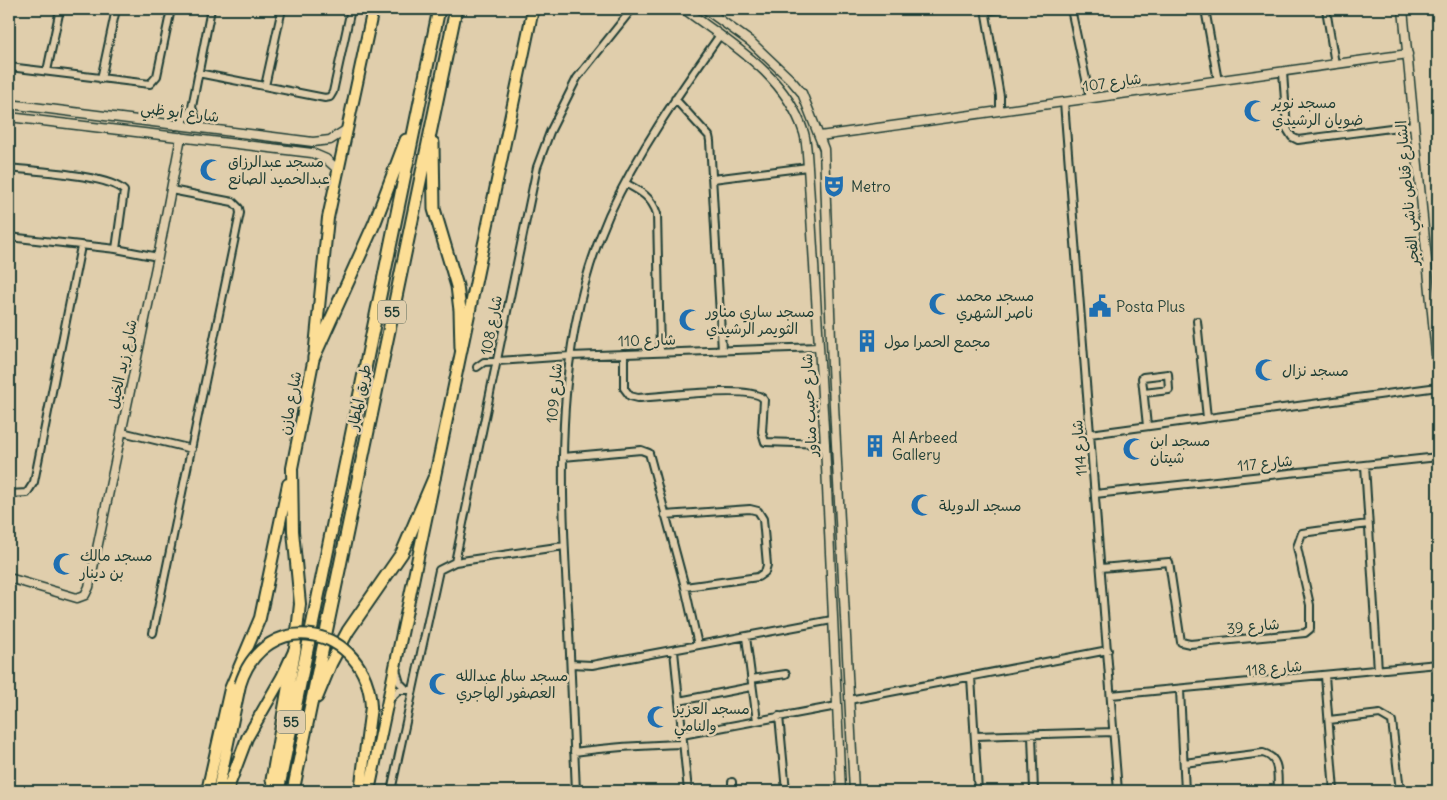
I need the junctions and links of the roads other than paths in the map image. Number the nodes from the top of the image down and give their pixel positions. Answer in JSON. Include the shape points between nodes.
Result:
{"nodes":[{"id":1,"x":60,"y":9,"type":"edge"},
{"id":2,"x":116,"y":9,"type":"edge"},
{"id":3,"x":171,"y":9,"type":"edge"},
{"id":4,"x":211,"y":9,"type":"edge"},
{"id":5,"x":282,"y":9,"type":"edge"},
{"id":6,"x":351,"y":9,"type":"edge"},
{"id":7,"x":373,"y":9,"type":"edge"},
{"id":8,"x":439,"y":9,"type":"edge"},
{"id":9,"x":456,"y":9,"type":"edge"},
{"id":10,"x":533,"y":9,"type":"edge"},
{"id":11,"x":632,"y":9,"type":"edge"},
{"id":12,"x":705,"y":9,"type":"edge"},
{"id":13,"x":1000,"y":9,"type":"edge"},
{"id":14,"x":1071,"y":9,"type":"edge"},
{"id":15,"x":1205,"y":9,"type":"edge"},
{"id":16,"x":1326,"y":9,"type":"edge"},
{"id":17,"x":1403,"y":9,"type":"edge"},
{"id":18,"x":689,"y":10,"type":"edge"},
{"id":19,"x":985,"y":10,"type":"edge"},
{"id":20,"x":720,"y":35,"type":"junction"},
{"id":21,"x":1408,"y":54,"type":"junction"},
{"id":22,"x":1335,"y":64,"type":"junction"},
{"id":23,"x":9,"y":67,"type":"edge"},
{"id":24,"x":47,"y":71,"type":"junction"},
{"id":25,"x":1283,"y":72,"type":"junction"},
{"id":26,"x":198,"y":73,"type":"junction"},
{"id":27,"x":101,"y":79,"type":"junction"},
{"id":28,"x":1218,"y":81,"type":"junction"},
{"id":29,"x":265,"y":86,"type":"junction"},
{"id":30,"x":423,"y":86,"type":"junction"},
{"id":31,"x":1090,"y":98,"type":"junction"},
{"id":32,"x":674,"y":99,"type":"junction"},
{"id":33,"x":1064,"y":102,"type":"junction"},
{"id":34,"x":9,"y":104,"type":"edge"},
{"id":35,"x":192,"y":106,"type":"junction"},
{"id":36,"x":435,"y":109,"type":"junction"},
{"id":37,"x":1000,"y":111,"type":"junction"},
{"id":38,"x":9,"y":117,"type":"edge"},
{"id":39,"x":1414,"y":124,"type":"junction"},
{"id":40,"x":176,"y":126,"type":"junction"},
{"id":41,"x":204,"y":129,"type":"junction"},
{"id":42,"x":346,"y":130,"type":"junction"},
{"id":43,"x":247,"y":133,"type":"junction"},
{"id":44,"x":820,"y":136,"type":"junction"},
{"id":45,"x":181,"y":137,"type":"junction"},
{"id":46,"x":247,"y":144,"type":"junction"},
{"id":47,"x":808,"y":167,"type":"junction"},
{"id":48,"x":9,"y":168,"type":"edge"},
{"id":49,"x":336,"y":169,"type":"junction"},
{"id":50,"x":713,"y":179,"type":"junction"},
{"id":51,"x":625,"y":183,"type":"junction"},
{"id":52,"x":171,"y":190,"type":"junction"},
{"id":53,"x":826,"y":196,"type":"junction"},
{"id":54,"x":810,"y":198,"type":"junction"},
{"id":55,"x":826,"y":214,"type":"junction"},
{"id":56,"x":811,"y":216,"type":"junction"},
{"id":57,"x":9,"y":237,"type":"edge"},
{"id":58,"x":81,"y":246,"type":"junction"},
{"id":59,"x":116,"y":250,"type":"junction"},
{"id":60,"x":158,"y":257,"type":"junction"},
{"id":61,"x":1197,"y":321,"type":"dead end"},
{"id":62,"x":819,"y":346,"type":"junction"},
{"id":63,"x":461,"y":348,"type":"junction"},
{"id":64,"x":722,"y":350,"type":"junction"},
{"id":65,"x":660,"y":352,"type":"junction"},
{"id":66,"x":624,"y":354,"type":"junction"},
{"id":67,"x":570,"y":356,"type":"junction"},
{"id":68,"x":314,"y":357,"type":"junction"},
{"id":69,"x":1438,"y":360,"type":"edge"},
{"id":70,"x":496,"y":362,"type":"junction"},
{"id":71,"x":477,"y":367,"type":"dead end"},
{"id":72,"x":1438,"y":375,"type":"edge"},
{"id":73,"x":821,"y":379,"type":"junction"},
{"id":74,"x":833,"y":380,"type":"junction"},
{"id":75,"x":1438,"y":386,"type":"edge"},
{"id":76,"x":1144,"y":393,"type":"junction"},
{"id":77,"x":1207,"y":418,"type":"junction"},
{"id":78,"x":1147,"y":426,"type":"junction"},
{"id":79,"x":122,"y":432,"type":"junction"},
{"id":80,"x":1090,"y":434,"type":"junction"},
{"id":81,"x":825,"y":444,"type":"junction"},
{"id":82,"x":192,"y":449,"type":"junction"},
{"id":83,"x":563,"y":457,"type":"junction"},
{"id":84,"x":1438,"y":457,"type":"edge"},
{"id":85,"x":1365,"y":465,"type":"junction"},
{"id":86,"x":292,"y":468,"type":"junction"},
{"id":87,"x":434,"y":478,"type":"junction"},
{"id":88,"x":9,"y":494,"type":"edge"},
{"id":89,"x":1095,"y":494,"type":"junction"},
{"id":90,"x":666,"y":515,"type":"junction"},
{"id":91,"x":1368,"y":524,"type":"junction"},
{"id":92,"x":841,"y":532,"type":"junction"},
{"id":93,"x":829,"y":537,"type":"junction"},
{"id":94,"x":564,"y":546,"type":"junction"},
{"id":95,"x":455,"y":562,"type":"junction"},
{"id":96,"x":1101,"y":568,"type":"junction"},
{"id":97,"x":9,"y":578,"type":"edge"},
{"id":98,"x":685,"y":587,"type":"junction"},
{"id":99,"x":832,"y":620,"type":"junction"},
{"id":100,"x":153,"y":633,"type":"dead end"},
{"id":101,"x":746,"y":637,"type":"junction"},
{"id":102,"x":698,"y":645,"type":"junction"},
{"id":103,"x":295,"y":649,"type":"junction"},
{"id":104,"x":674,"y":650,"type":"junction"},
{"id":105,"x":1108,"y":650,"type":"junction"},
{"id":106,"x":571,"y":664,"type":"junction"},
{"id":107,"x":1438,"y":664,"type":"edge"},
{"id":108,"x":396,"y":666,"type":"junction"},
{"id":109,"x":1378,"y":670,"type":"junction"},
{"id":110,"x":786,"y":674,"type":"dead end"},
{"id":111,"x":1325,"y":676,"type":"junction"},
{"id":112,"x":971,"y":677,"type":"junction"},
{"id":113,"x":751,"y":679,"type":"junction"},
{"id":114,"x":751,"y":687,"type":"junction"},
{"id":115,"x":408,"y":689,"type":"junction"},
{"id":116,"x":1180,"y":690,"type":"junction"},
{"id":117,"x":1111,"y":695,"type":"junction"},
{"id":118,"x":849,"y":700,"type":"junction"},
{"id":119,"x":679,"y":701,"type":"junction"},
{"id":120,"x":387,"y":705,"type":"junction"},
{"id":121,"x":837,"y":706,"type":"junction"},
{"id":122,"x":780,"y":716,"type":"junction"},
{"id":123,"x":307,"y":719,"type":"junction"},
{"id":124,"x":1329,"y":720,"type":"junction"},
{"id":125,"x":756,"y":721,"type":"junction"},
{"id":126,"x":1114,"y":732,"type":"junction"},
{"id":127,"x":682,"y":734,"type":"junction"},
{"id":128,"x":1032,"y":735,"type":"junction"},
{"id":129,"x":975,"y":736,"type":"junction"},
{"id":130,"x":683,"y":744,"type":"junction"},
{"id":131,"x":574,"y":752,"type":"junction"},
{"id":132,"x":1184,"y":763,"type":"junction"},
{"id":133,"x":840,"y":773,"type":"junction"},
{"id":134,"x":853,"y":774,"type":"junction"},
{"id":135,"x":732,"y":782,"type":"dead end"},
{"id":136,"x":207,"y":791,"type":"edge"},
{"id":137,"x":217,"y":791,"type":"edge"},
{"id":138,"x":228,"y":791,"type":"edge"},
{"id":139,"x":270,"y":791,"type":"edge"},
{"id":140,"x":278,"y":791,"type":"edge"},
{"id":141,"x":293,"y":791,"type":"edge"},
{"id":142,"x":360,"y":791,"type":"edge"},
{"id":143,"x":369,"y":791,"type":"edge"},
{"id":144,"x":391,"y":791,"type":"edge"},
{"id":145,"x":576,"y":791,"type":"edge"},
{"id":146,"x":688,"y":791,"type":"edge"},
{"id":147,"x":732,"y":791,"type":"edge"},
{"id":148,"x":786,"y":791,"type":"edge"},
{"id":149,"x":841,"y":791,"type":"edge"},
{"id":150,"x":854,"y":791,"type":"edge"},
{"id":151,"x":978,"y":791,"type":"edge"},
{"id":152,"x":1034,"y":791,"type":"edge"},
{"id":153,"x":1118,"y":791,"type":"edge"},
{"id":154,"x":1185,"y":791,"type":"edge"},
{"id":155,"x":1278,"y":791,"type":"edge"},
{"id":156,"x":1334,"y":791,"type":"edge"},
{"id":157,"x":1400,"y":791,"type":"edge"}],
"edges":[{"from":1,"to":24,"type":"street"},
{"from":2,"to":27,"type":"street"},
{"from":3,"to":27,"type":"street","via":[[157,76],[152,83],[145,85]]},
{"from":4,"to":26,"type":"street"},
{"from":5,"to":29,"type":"street"},
{"from":6,"to":29,"type":"street","via":[[331,96],[325,98]]},
{"from":7,"to":42,"type":"main road","name":"شارع مازن"},
{"from":8,"to":30,"type":"highway","name":"طريق المطار","number":"55"},
{"from":9,"to":36,"type":"highway","name":"طريق المطار","number":"55"},
{"from":10,"to":63,"type":"main road"},
{"from":11,"to":70,"type":"street","name":"شارع 108","via":[[577,78],[544,146],[531,191]]},
{"from":12,"to":44,"type":"street","name":"شارع حبيب مناور","via":[[751,42],[791,80],[802,93]]},
{"from":13,"to":19,"type":"street"},
{"from":14,"to":31,"type":"street"},
{"from":15,"to":28,"type":"street"},
{"from":16,"to":22,"type":"street"},
{"from":17,"to":21,"type":"street","name":"الشارع قناص ناشي الفجر"},
{"from":18,"to":20,"type":"street","name":"شارع حبيب مناور"},
{"from":19,"to":37,"type":"street"},
{"from":20,"to":32,"type":"street","name":"شارع 109"},
{"from":20,"to":47,"type":"street","name":"شارع حبيب مناور","via":[[758,63],[781,87],[804,134]]},
{"from":21,"to":22,"type":"street","name":"شارع 107"},
{"from":21,"to":39,"type":"street","name":"الشارع قناص ناشي الفجر"},
{"from":22,"to":25,"type":"street","name":"شارع 107"},
{"from":23,"to":24,"type":"street"},
{"from":24,"to":27,"type":"street"},
{"from":25,"to":28,"type":"street","name":"شارع 107"},
{"from":25,"to":39,"type":"street","via":[[1287,129],[1292,138],[1298,140]]},
{"from":26,"to":29,"type":"street"},
{"from":26,"to":35,"type":"street"},
{"from":28,"to":31,"type":"street","name":"شارع 107"},
{"from":30,"to":68,"type":"highway","via":[[390,187]]},
{"from":30,"to":140,"type":"highway","name":"طريق المطار","number":"55"},
{"from":31,"to":33,"type":"street","name":"شارع 107"},
{"from":32,"to":50,"type":"street","via":[[709,136]]},
{"from":32,"to":51,"type":"street","name":"شارع 109"},
{"from":33,"to":37,"type":"street","name":"شارع 107"},
{"from":33,"to":80,"type":"street","name":"شارع 114"},
{"from":34,"to":40,"type":"street","name":"شارع أبو ظبي"},
{"from":35,"to":40,"type":"street"},
{"from":35,"to":41,"type":"street"},
{"from":36,"to":63,"type":"highway","via":[[434,209],[457,286]]},
{"from":36,"to":123,"type":"highway","name":"طريق المطار","number":"55"},
{"from":37,"to":44,"type":"street","name":"شارع 107"},
{"from":38,"to":45,"type":"street","name":"شارع أبو ظبي"},
{"from":39,"to":69,"type":"street","name":"الشارع قناص ناشي الفجر"},
{"from":40,"to":41,"type":"street","name":"شارع أبو ظبي"},
{"from":41,"to":43,"type":"street","name":"شارع أبو ظبي"},
{"from":42,"to":43,"type":"street","name":"شارع أبو ظبي","via":[[330,140],[313,142]]},
{"from":42,"to":49,"type":"main road","name":"شارع مازن"},
{"from":43,"to":46,"type":"street","via":[[250,137]]},
{"from":44,"to":53,"type":"street","name":"شارع حبيب مناور","via":[[824,149]]},
{"from":45,"to":46,"type":"street","name":"شارع أبو ظبي"},
{"from":45,"to":52,"type":"street","name":"شارع زيد الخيل"},
{"from":46,"to":49,"type":"street","name":"شارع أبو ظبي","via":[[312,153],[326,159]]},
{"from":47,"to":50,"type":"street"},
{"from":47,"to":54,"type":"street","name":"شارع حبيب مناور"},
{"from":48,"to":59,"type":"street","via":[[79,176],[120,185],[124,191]]},
{"from":49,"to":68,"type":"main road","name":"شارع مازن"},
{"from":50,"to":64,"type":"street"},
{"from":51,"to":65,"type":"street","via":[[647,196],[654,203],[657,214]]},
{"from":51,"to":67,"type":"street","name":"شارع 109","via":[[596,250]]},
{"from":52,"to":60,"type":"street","name":"شارع زيد الخيل"},
{"from":52,"to":82,"type":"street","via":[[233,202],[240,210]]},
{"from":53,"to":54,"type":"street","via":[[818,201]]},
{"from":53,"to":55,"type":"street","name":"شارع حبيب مناور"},
{"from":54,"to":56,"type":"street","name":"شارع حبيب مناور"},
{"from":55,"to":56,"type":"street","via":[[821,210]]},
{"from":55,"to":74,"type":"street","name":"شارع حبيب مناور"},
{"from":56,"to":62,"type":"street","name":"شارع حبيب مناور"},
{"from":57,"to":58,"type":"street"},
{"from":58,"to":59,"type":"street"},
{"from":58,"to":88,"type":"street","via":[[34,482],[27,493]]},
{"from":59,"to":60,"type":"street"},
{"from":60,"to":79,"type":"street","name":"شارع زيد الخيل"},
{"from":61,"to":77,"type":"street"},
{"from":62,"to":64,"type":"street","name":"شارع 110"},
{"from":62,"to":73,"type":"street","name":"شارع حبيب مناور"},
{"from":63,"to":87,"type":"main road"},
{"from":64,"to":65,"type":"street","name":"شارع 110"},
{"from":65,"to":66,"type":"street","name":"شارع 110"},
{"from":66,"to":67,"type":"street","name":"شارع 110"},
{"from":66,"to":81,"type":"street","via":[[624,388],[630,396],[756,393],[764,400],[762,432],[765,442]]},
{"from":67,"to":70,"type":"street","name":"شارع 110"},
{"from":67,"to":83,"type":"street","name":"شارع 109","via":[[563,416]]},
{"from":68,"to":86,"type":"main road","name":"شارع مازن"},
{"from":69,"to":72,"type":"street","name":"الشارع قناص ناشي الفجر"},
{"from":70,"to":71,"type":"street","name":"شارع 110","via":[[484,362]]},
{"from":70,"to":95,"type":"street","name":"شارع 108"},
{"from":73,"to":74,"type":"street","via":[[826,384]]},
{"from":73,"to":81,"type":"street","name":"شارع حبيب مناور"},
{"from":74,"to":92,"type":"street","name":"شارع حبيب مناور"},
{"from":75,"to":77,"type":"street"},
{"from":76,"to":76,"type":"street","via":[[1142,376],[1168,374],[1169,390]]},
{"from":76,"to":78,"type":"street"},
{"from":77,"to":78,"type":"street"},
{"from":78,"to":80,"type":"street"},
{"from":79,"to":82,"type":"street"},
{"from":79,"to":97,"type":"street","name":"شارع زيد الخيل","via":[[85,595],[77,598],[65,596]]},
{"from":80,"to":89,"type":"street","name":"شارع 114"},
{"from":81,"to":93,"type":"street","name":"شارع حبيب مناور"},
{"from":82,"to":100,"type":"street"},
{"from":83,"to":90,"type":"street","via":[[641,450],[649,453]]},
{"from":83,"to":94,"type":"street","name":"شارع 109"},
{"from":84,"to":85,"type":"street","name":"شارع 117"},
{"from":85,"to":89,"type":"street","name":"شارع 117"},
{"from":85,"to":91,"type":"street"},
{"from":86,"to":103,"type":"main road","name":"شارع مازن","via":[[293,531],[300,604]]},
{"from":86,"to":136,"type":"main road","via":[[260,618],[230,689]]},
{"from":87,"to":108,"type":"main road"},
{"from":87,"to":123,"type":"highway","via":[[402,553],[348,630]]},
{"from":89,"to":96,"type":"street","name":"شارع 114"},
{"from":90,"to":98,"type":"street"},
{"from":90,"to":98,"type":"street","via":[[750,509],[758,511],[762,519],[765,572],[758,577]]},
{"from":91,"to":96,"type":"street","name":"شارع 39","via":[[1302,533],[1298,538],[1297,547],[1310,605],[1310,629],[1306,633],[1181,642],[1170,562]]},
{"from":91,"to":109,"type":"street"},
{"from":92,"to":93,"type":"street","via":[[834,530]]},
{"from":92,"to":118,"type":"street","name":"شارع حبيب مناور"},
{"from":93,"to":99,"type":"street","name":"شارع حبيب مناور"},
{"from":94,"to":95,"type":"street"},
{"from":94,"to":106,"type":"street","name":"شارع 109"},
{"from":95,"to":115,"type":"street","via":[[442,567],[438,573]]},
{"from":96,"to":105,"type":"street","name":"شارع 114"},
{"from":98,"to":102,"type":"street"},
{"from":99,"to":101,"type":"street"},
{"from":99,"to":121,"type":"street","name":"شارع حبيب مناور"},
{"from":101,"to":102,"type":"street"},
{"from":101,"to":113,"type":"street"},
{"from":102,"to":104,"type":"street"},
{"from":103,"to":138,"type":"main road","name":"شارع مازن","via":[[247,738]]},
{"from":103,"to":139,"type":"highway"},
{"from":104,"to":106,"type":"street","via":[[592,665]]},
{"from":104,"to":119,"type":"street"},
{"from":105,"to":112,"type":"street"},
{"from":105,"to":117,"type":"street","name":"شارع 114"},
{"from":106,"to":131,"type":"street","name":"شارع 109"},
{"from":107,"to":109,"type":"street","name":"شارع 118"},
{"from":108,"to":115,"type":"street","via":[[400,683]]},
{"from":108,"to":120,"type":"main road"},
{"from":109,"to":111,"type":"street","name":"شارع 118"},
{"from":110,"to":113,"type":"street"},
{"from":111,"to":116,"type":"street","name":"شارع 118"},
{"from":111,"to":124,"type":"street"},
{"from":112,"to":118,"type":"street"},
{"from":112,"to":129,"type":"street"},
{"from":113,"to":114,"type":"street"},
{"from":114,"to":119,"type":"street"},
{"from":114,"to":125,"type":"street"},
{"from":115,"to":120,"type":"street","via":[[396,692]]},
{"from":115,"to":144,"type":"street"},
{"from":116,"to":117,"type":"street","name":"شارع 118"},
{"from":116,"to":132,"type":"street"},
{"from":117,"to":126,"type":"street","name":"شارع 114"},
{"from":118,"to":134,"type":"street","name":"شارع حبيب مناور"},
{"from":119,"to":127,"type":"street"},
{"from":120,"to":143,"type":"main road"},
{"from":121,"to":122,"type":"street"},
{"from":121,"to":133,"type":"street","name":"شارع حبيب مناور"},
{"from":122,"to":125,"type":"street"},
{"from":122,"to":148,"type":"street"},
{"from":123,"to":141,"type":"highway","name":"طريق المطار","number":"55"},
{"from":124,"to":156,"type":"street"},
{"from":124,"to":157,"type":"street","via":[[1380,714],[1392,722]]},
{"from":125,"to":127,"type":"street"},
{"from":126,"to":128,"type":"street"},
{"from":126,"to":153,"type":"street","name":"شارع 114"},
{"from":127,"to":130,"type":"street"},
{"from":128,"to":129,"type":"street"},
{"from":128,"to":152,"type":"street"},
{"from":129,"to":151,"type":"street"},
{"from":130,"to":131,"type":"street","via":[[630,744]]},
{"from":130,"to":146,"type":"street"},
{"from":131,"to":145,"type":"street","name":"شارع 109"},
{"from":132,"to":154,"type":"street"},
{"from":132,"to":155,"type":"street","via":[[1262,753],[1271,755],[1277,762]]},
{"from":133,"to":134,"type":"street","via":[[844,766]]},
{"from":133,"to":149,"type":"street","name":"شارع حبيب مناور"},
{"from":134,"to":150,"type":"street","name":"شارع حبيب مناور"},
{"from":135,"to":147,"type":"street"},
{"from":137,"to":142,"type":"main road","bridge":true,"via":[[244,670],[267,645],[290,636],[315,635],[345,649],[357,660],[368,682],[371,707]]}]}
